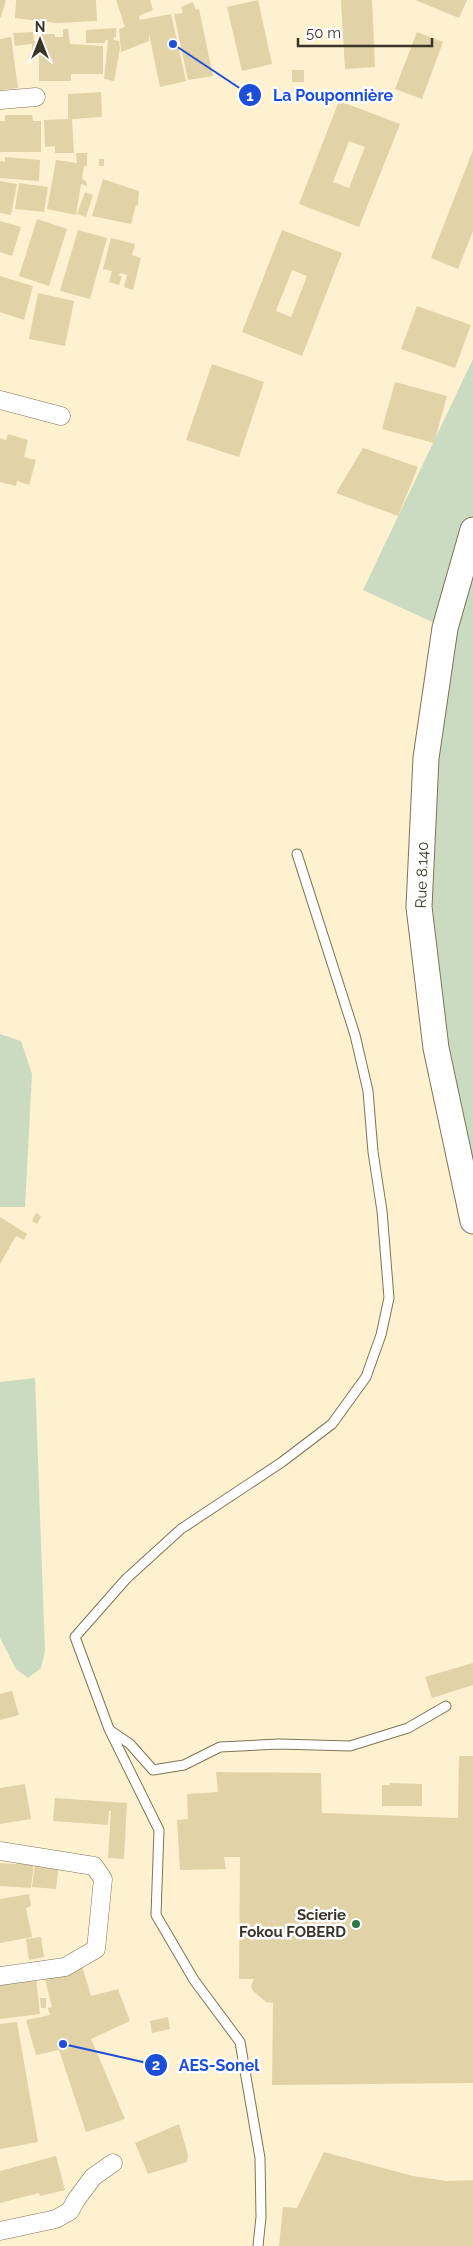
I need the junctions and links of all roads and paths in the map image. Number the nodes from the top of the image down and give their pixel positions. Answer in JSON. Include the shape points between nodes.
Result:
{"nodes":[{"id":1,"x":36,"y":96,"type":"dead end"},
{"id":2,"x":0,"y":100,"type":"edge"},
{"id":3,"x":0,"y":400,"type":"edge"},
{"id":4,"x":61,"y":416,"type":"dead end"},
{"id":5,"x":473,"y":530,"type":"edge"},
{"id":6,"x":297,"y":854,"type":"dead end"},
{"id":7,"x":473,"y":1221,"type":"edge"},
{"id":8,"x":446,"y":1706,"type":"dead end"},
{"id":9,"x":109,"y":1729,"type":"junction"},
{"id":10,"x":0,"y":1851,"type":"edge"},
{"id":11,"x":0,"y":1976,"type":"edge"},
{"id":12,"x":113,"y":2163,"type":"dead end"},
{"id":13,"x":0,"y":2231,"type":"edge"},
{"id":14,"x":258,"y":2246,"type":"edge"}],
"edges":[{"from":1,"to":2,"type":"street"},
{"from":3,"to":4,"type":"street"},
{"from":5,"to":7,"type":"main road","name":"Rue 8.140","via":[[445,628],[426,758],[420,907],[436,1048]]},
{"from":6,"to":9,"type":"lane","via":[[355,1035],[368,1091],[389,1298],[381,1335],[366,1377],[332,1424],[181,1530],[126,1579],[75,1637]]},
{"from":8,"to":9,"type":"lane","via":[[408,1728],[350,1746],[279,1744],[220,1747],[184,1765],[153,1770],[130,1744]]},
{"from":9,"to":14,"type":"lane","via":[[160,1830],[156,1915],[194,1980],[240,2042],[260,2158]]},
{"from":10,"to":11,"type":"street","via":[[94,1866],[103,1879],[96,1949],[65,1967]]},
{"from":12,"to":13,"type":"street","via":[[93,2177],[70,2211],[56,2219]]}]}
